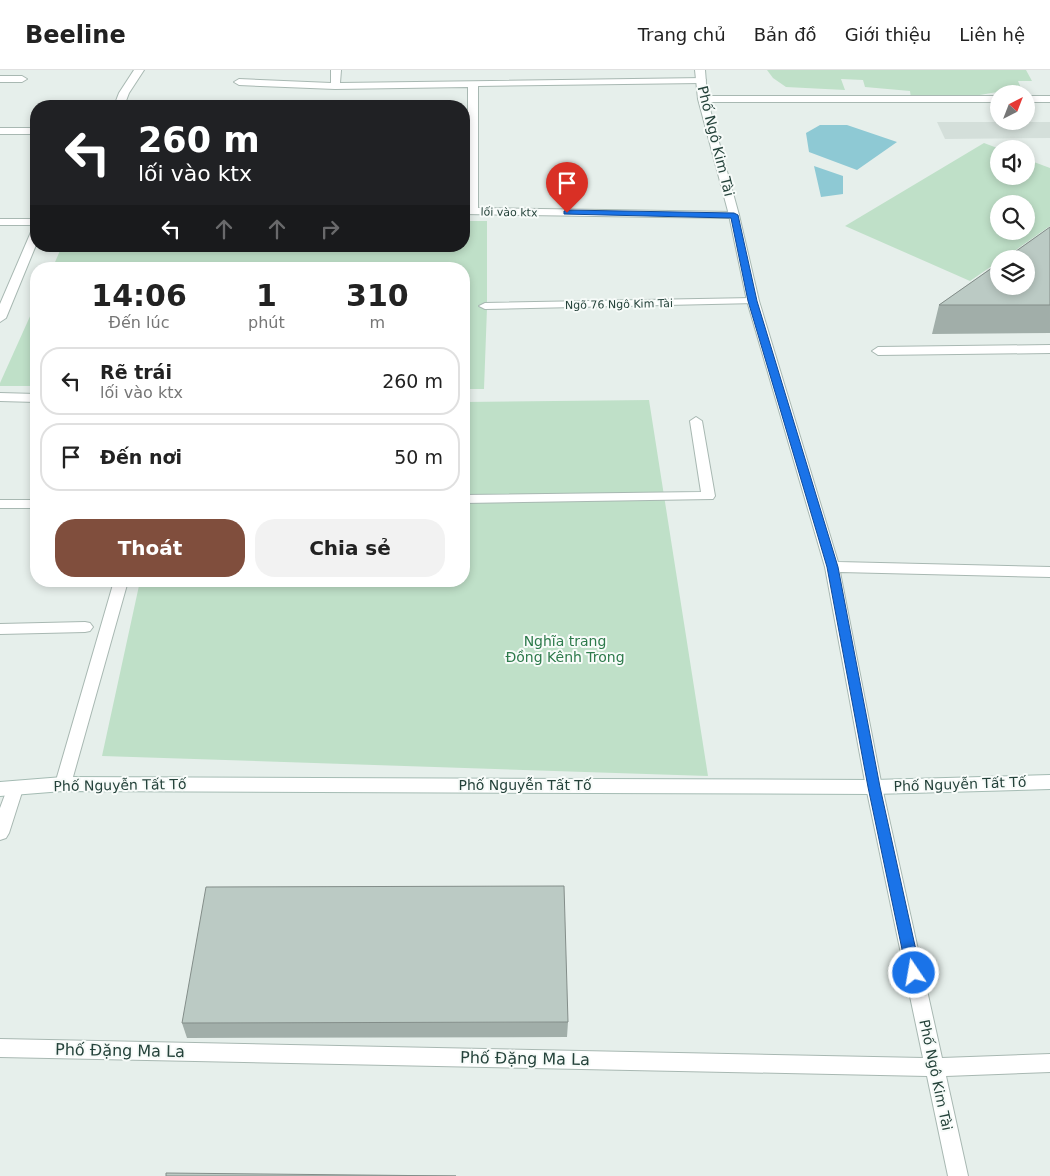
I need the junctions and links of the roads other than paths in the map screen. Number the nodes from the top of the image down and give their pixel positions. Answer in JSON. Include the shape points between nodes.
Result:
{"nodes":[{"id":1,"x":139,"y":70,"type":"edge"},
{"id":2,"x":336,"y":70,"type":"edge"},
{"id":3,"x":558,"y":70,"type":"edge"},
{"id":4,"x":700,"y":75,"type":"edge"},
{"id":5,"x":0,"y":79,"type":"edge"},
{"id":6,"x":22,"y":79,"type":"dead end"},
{"id":7,"x":238,"y":82,"type":"dead end"},
{"id":8,"x":558,"y":83,"type":"junction"},
{"id":9,"x":473,"y":84,"type":"junction"},
{"id":10,"x":334,"y":86,"type":"junction"},
{"id":11,"x":703,"y":99,"type":"junction"},
{"id":12,"x":990,"y":99,"type":"edge"},
{"id":13,"x":1035,"y":99,"type":"edge"},
{"id":14,"x":1050,"y":99,"type":"edge"},
{"id":15,"x":121,"y":100,"type":"edge"},
{"id":16,"x":0,"y":131,"type":"edge"},
{"id":17,"x":30,"y":131,"type":"edge"},
{"id":18,"x":470,"y":179,"type":"edge"},
{"id":19,"x":470,"y":211,"type":"edge"},
{"id":20,"x":734,"y":215,"type":"junction"},
{"id":21,"x":0,"y":222,"type":"edge"},
{"id":22,"x":30,"y":222,"type":"edge"},
{"id":23,"x":30,"y":246,"type":"edge"},
{"id":24,"x":752,"y":301,"type":"junction"},
{"id":25,"x":485,"y":306,"type":"dead end"},
{"id":26,"x":0,"y":318,"type":"edge"},
{"id":27,"x":1050,"y":349,"type":"edge"},
{"id":28,"x":878,"y":351,"type":"dead end"},
{"id":29,"x":0,"y":397,"type":"edge"},
{"id":30,"x":30,"y":398,"type":"edge"},
{"id":31,"x":696,"y":421,"type":"dead end"},
{"id":32,"x":470,"y":499,"type":"edge"},
{"id":33,"x":0,"y":504,"type":"edge"},
{"id":34,"x":30,"y":504,"type":"edge"},
{"id":35,"x":832,"y":567,"type":"junction"},
{"id":36,"x":1050,"y":572,"type":"edge"},
{"id":37,"x":119,"y":587,"type":"edge"},
{"id":38,"x":85,"y":627,"type":"dead end"},
{"id":39,"x":0,"y":629,"type":"edge"},
{"id":40,"x":1050,"y":782,"type":"edge"},
{"id":41,"x":63,"y":784,"type":"junction"},
{"id":42,"x":874,"y":787,"type":"junction"},
{"id":43,"x":7,"y":789,"type":"edge"},
{"id":44,"x":0,"y":833,"type":"edge"},
{"id":45,"x":0,"y":1048,"type":"edge"},
{"id":46,"x":1050,"y":1063,"type":"edge"},
{"id":47,"x":934,"y":1067,"type":"junction"},
{"id":48,"x":958,"y":1176,"type":"edge"}],
"edges":[{"from":1,"to":15,"type":"street"},
{"from":2,"to":10,"type":"street"},
{"from":3,"to":8,"type":"street"},
{"from":4,"to":8,"type":"street"},
{"from":4,"to":11,"type":"street","name":"Phố Ngô Kim Tài"},
{"from":5,"to":6,"type":"street"},
{"from":7,"to":10,"type":"street"},
{"from":8,"to":9,"type":"street"},
{"from":9,"to":10,"type":"street","via":[[429,81]]},
{"from":9,"to":18,"type":"street"},
{"from":11,"to":12,"type":"street"},
{"from":11,"to":20,"type":"street","name":"Phố Ngô Kim Tài"},
{"from":13,"to":14,"type":"street"},
{"from":16,"to":17,"type":"street"},
{"from":19,"to":20,"type":"street","name":"lối vào ktx"},
{"from":20,"to":24,"type":"street","name":"Phố Ngô Kim Tài"},
{"from":21,"to":22,"type":"street"},
{"from":23,"to":26,"type":"street"},
{"from":24,"to":25,"type":"street","name":"Ngõ 76 Ngô Kim Tài"},
{"from":24,"to":35,"type":"street","name":"Phố Ngô Kim Tài"},
{"from":27,"to":28,"type":"street"},
{"from":29,"to":30,"type":"street"},
{"from":31,"to":32,"type":"street","via":[[708,496]]},
{"from":33,"to":34,"type":"street"},
{"from":35,"to":36,"type":"street"},
{"from":35,"to":42,"type":"street","name":"Phố Ngô Kim Tài"},
{"from":37,"to":41,"type":"street"},
{"from":38,"to":39,"type":"street"},
{"from":40,"to":42,"type":"street","name":"Phố Nguyễn Tất Tố"},
{"from":41,"to":42,"type":"street","name":"Phố Nguyễn Tất Tố"},
{"from":41,"to":43,"type":"street","name":"Phố Nguyễn Tất Tố"},
{"from":42,"to":47,"type":"street","name":"Phố Ngô Kim Tài"},
{"from":43,"to":44,"type":"street"},
{"from":45,"to":47,"type":"street","name":"Phố Đặng Ma La"},
{"from":46,"to":47,"type":"street","name":"Phố Đặng Ma La"},
{"from":47,"to":48,"type":"street","name":"Phố Ngô Kim Tài"}]}
